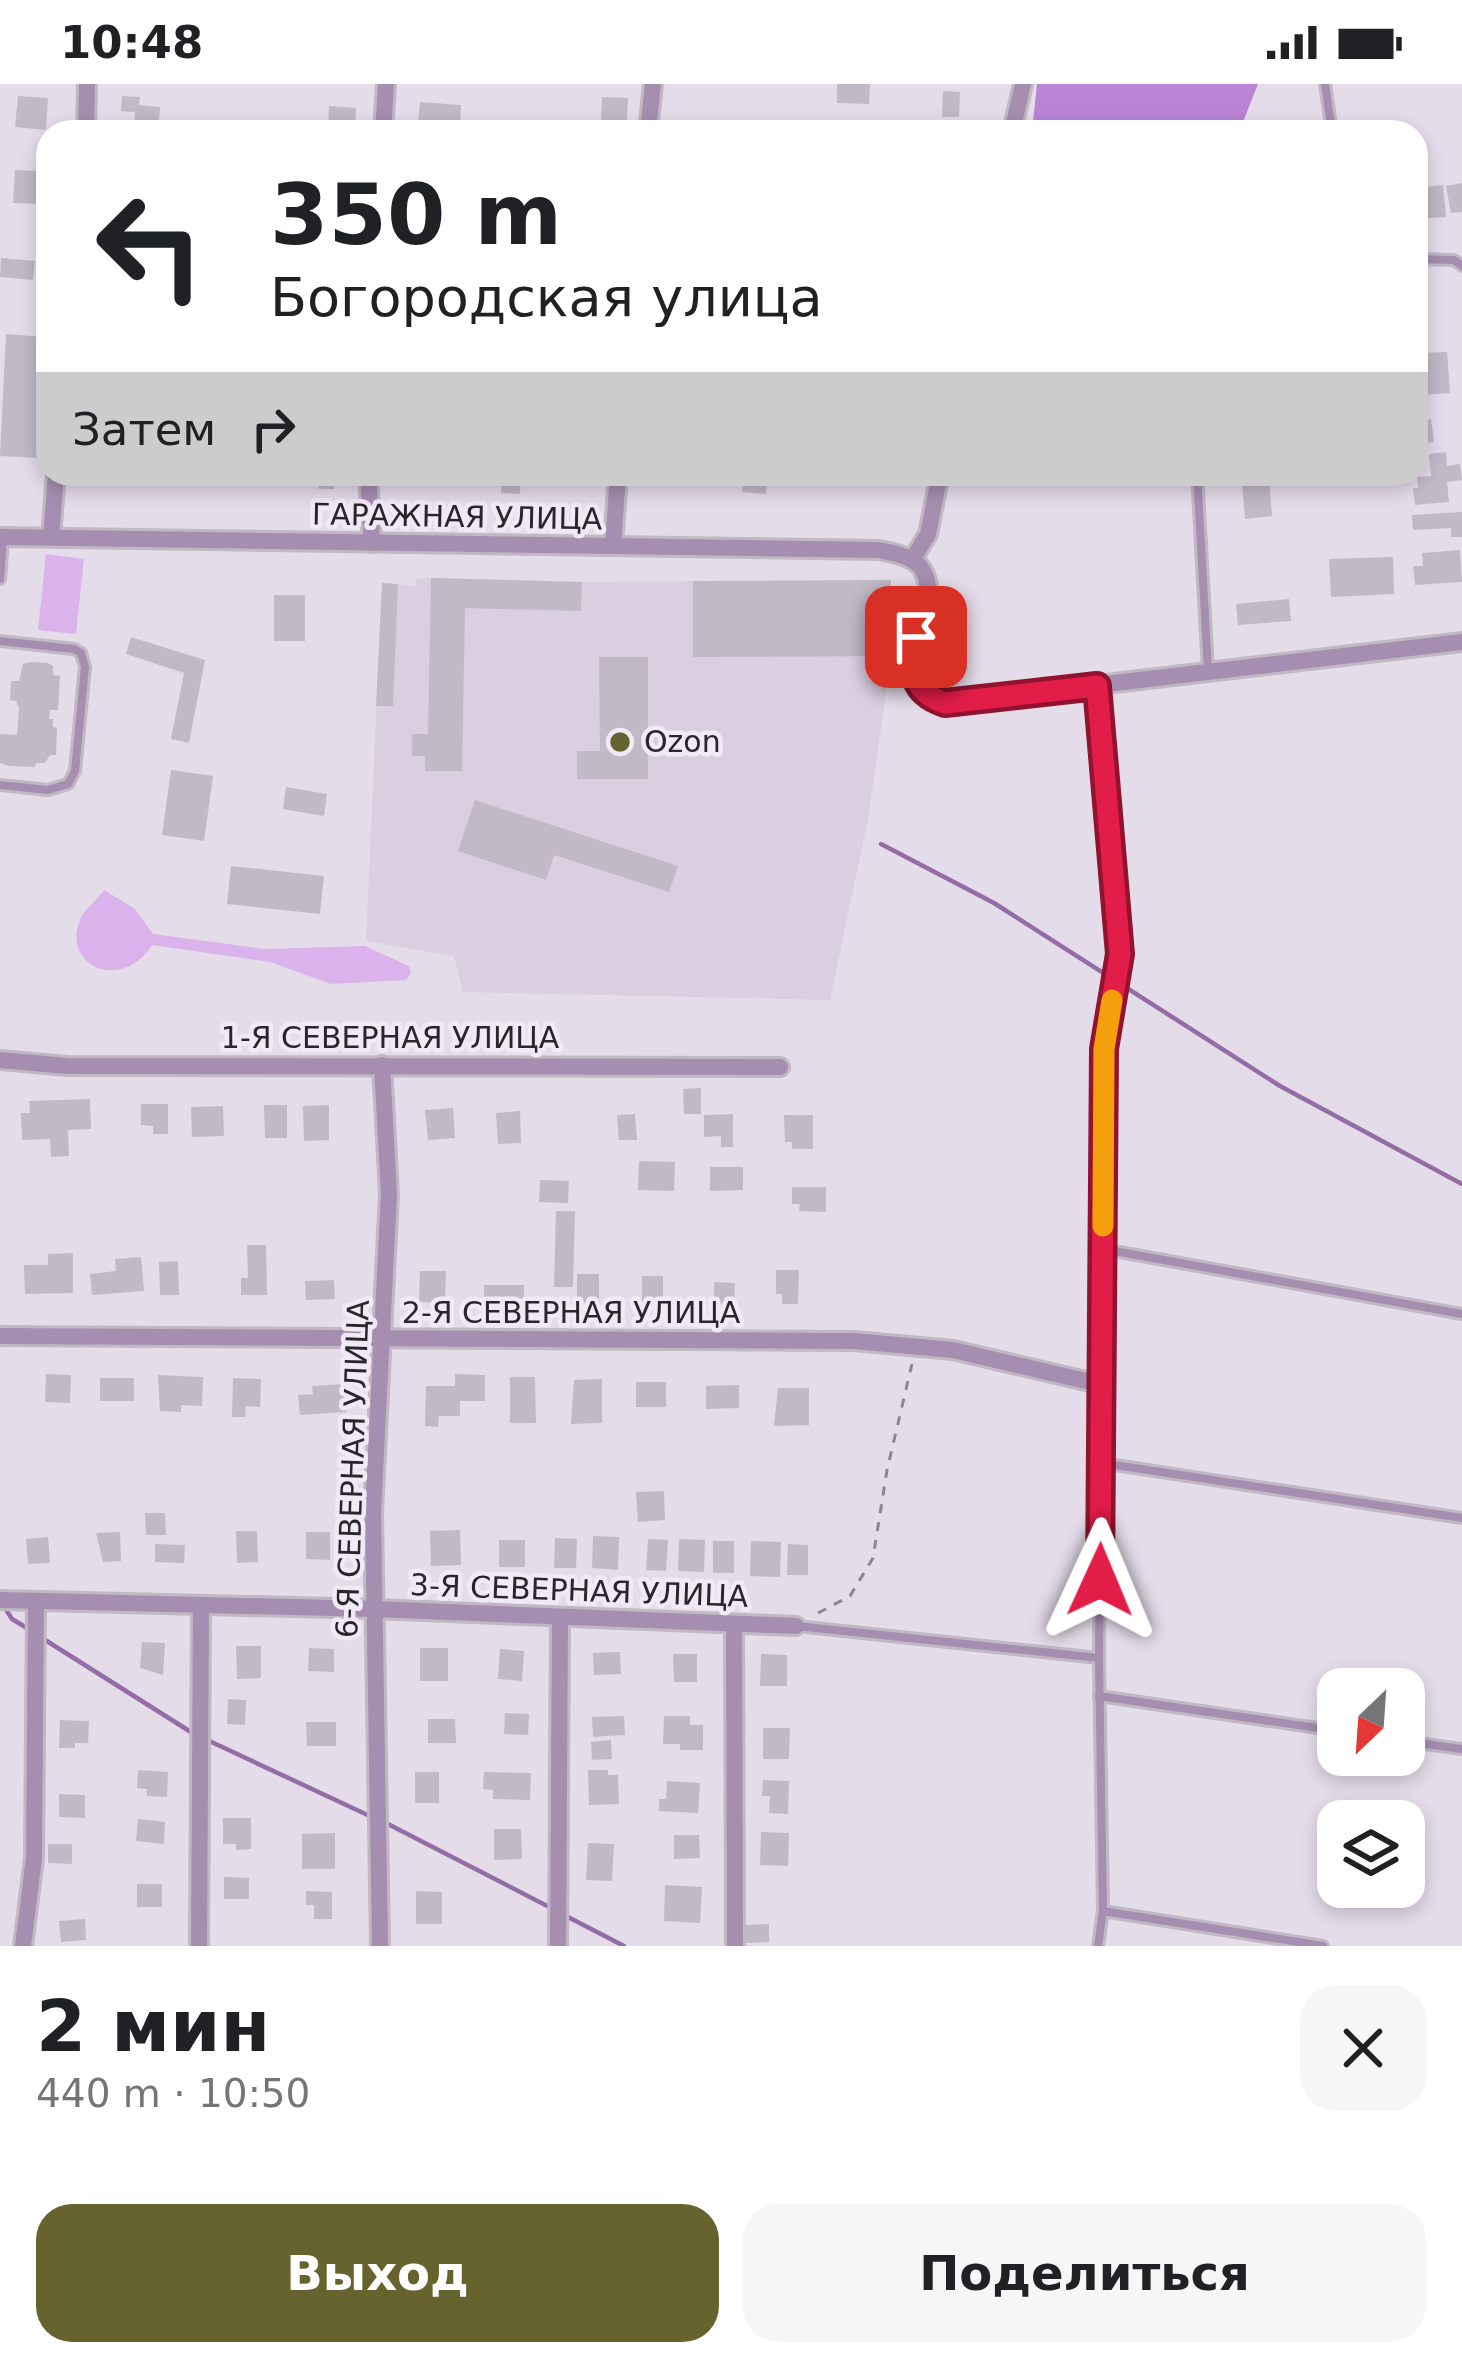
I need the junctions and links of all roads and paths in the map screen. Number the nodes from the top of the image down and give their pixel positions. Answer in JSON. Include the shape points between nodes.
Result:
{"nodes":[{"id":1,"x":87,"y":84,"type":"edge"},
{"id":2,"x":386,"y":84,"type":"edge"},
{"id":3,"x":653,"y":84,"type":"edge"},
{"id":4,"x":1023,"y":84,"type":"edge"},
{"id":5,"x":1324,"y":84,"type":"edge"},
{"id":6,"x":86,"y":120,"type":"edge"},
{"id":7,"x":384,"y":120,"type":"edge"},
{"id":8,"x":649,"y":120,"type":"edge"},
{"id":9,"x":1015,"y":120,"type":"edge"},
{"id":10,"x":1330,"y":120,"type":"edge"},
{"id":11,"x":1428,"y":259,"type":"edge"},
{"id":12,"x":1462,"y":266,"type":"edge"},
{"id":13,"x":55,"y":486,"type":"edge"},
{"id":14,"x":369,"y":486,"type":"edge"},
{"id":15,"x":617,"y":486,"type":"edge"},
{"id":16,"x":938,"y":486,"type":"edge"},
{"id":17,"x":1198,"y":486,"type":"edge"},
{"id":18,"x":2,"y":537,"type":"edge"},
{"id":19,"x":51,"y":537,"type":"junction"},
{"id":20,"x":373,"y":543,"type":"junction"},
{"id":21,"x":613,"y":546,"type":"junction"},
{"id":22,"x":912,"y":560,"type":"junction"},
{"id":23,"x":0,"y":579,"type":"edge"},
{"id":24,"x":0,"y":640,"type":"edge"},
{"id":25,"x":1462,"y":642,"type":"edge"},
{"id":26,"x":1209,"y":673,"type":"junction"},
{"id":27,"x":1097,"y":686,"type":"junction"},
{"id":28,"x":0,"y":785,"type":"edge"},
{"id":29,"x":0,"y":1060,"type":"edge"},
{"id":30,"x":382,"y":1065,"type":"junction"},
{"id":31,"x":779,"y":1066,"type":"dead end"},
{"id":32,"x":1103,"y":1249,"type":"junction"},
{"id":33,"x":1462,"y":1314,"type":"edge"},
{"id":34,"x":0,"y":1336,"type":"edge"},
{"id":35,"x":384,"y":1340,"type":"junction"},
{"id":36,"x":916,"y":1346,"type":"junction"},
{"id":37,"x":1103,"y":1384,"type":"junction"},
{"id":38,"x":1102,"y":1463,"type":"junction"},
{"id":39,"x":1462,"y":1518,"type":"edge"},
{"id":40,"x":0,"y":1600,"type":"edge"},
{"id":41,"x":36,"y":1601,"type":"junction"},
{"id":42,"x":201,"y":1605,"type":"junction"},
{"id":43,"x":374,"y":1609,"type":"junction"},
{"id":44,"x":560,"y":1619,"type":"junction"},
{"id":45,"x":734,"y":1626,"type":"junction"},
{"id":46,"x":796,"y":1626,"type":"junction"},
{"id":47,"x":1099,"y":1658,"type":"junction"},
{"id":48,"x":1100,"y":1696,"type":"junction"},
{"id":49,"x":1317,"y":1728,"type":"edge"},
{"id":50,"x":1425,"y":1744,"type":"edge"},
{"id":51,"x":1462,"y":1749,"type":"edge"},
{"id":52,"x":1103,"y":1911,"type":"junction"},
{"id":53,"x":23,"y":1946,"type":"edge"},
{"id":54,"x":200,"y":1946,"type":"edge"},
{"id":55,"x":380,"y":1946,"type":"edge"},
{"id":56,"x":557,"y":1946,"type":"edge"},
{"id":57,"x":735,"y":1946,"type":"edge"},
{"id":58,"x":1098,"y":1946,"type":"edge"},
{"id":59,"x":1323,"y":1946,"type":"edge"}],
"edges":[{"from":1,"to":6,"type":"street"},
{"from":2,"to":7,"type":"street"},
{"from":3,"to":8,"type":"street"},
{"from":4,"to":9,"type":"street"},
{"from":5,"to":10,"type":"lane"},
{"from":11,"to":12,"type":"lane"},
{"from":13,"to":19,"type":"street"},
{"from":14,"to":20,"type":"street"},
{"from":15,"to":21,"type":"street"},
{"from":16,"to":22,"type":"street","via":[[928,534]]},
{"from":17,"to":26,"type":"lane"},
{"from":18,"to":19,"type":"street","name":"ГАРАЖНАЯ УЛИЦА"},
{"from":18,"to":23,"type":"lane"},
{"from":19,"to":20,"type":"street","name":"ГАРАЖНАЯ УЛИЦА"},
{"from":20,"to":21,"type":"street","name":"ГАРАЖНАЯ УЛИЦА"},
{"from":21,"to":22,"type":"street","name":"ГАРАЖНАЯ УЛИЦА","via":[[859,547]]},
{"from":22,"to":27,"type":"street","via":[[927,583],[913,674],[934,699]]},
{"from":24,"to":28,"type":"lane","via":[[74,649],[85,668],[68,784]]},
{"from":25,"to":26,"type":"street"},
{"from":26,"to":27,"type":"street"},
{"from":27,"to":32,"type":"lane","via":[[1120,954],[1104,1049]]},
{"from":29,"to":30,"type":"street","name":"1-Я СЕВЕРНАЯ УЛИЦА"},
{"from":30,"to":31,"type":"street","name":"1-Я СЕВЕРНАЯ УЛИЦА"},
{"from":30,"to":35,"type":"street","name":"6-Я СЕВЕРНАЯ УЛИЦА","via":[[389,1194]]},
{"from":32,"to":33,"type":"lane"},
{"from":32,"to":37,"type":"lane"},
{"from":34,"to":35,"type":"street","name":"2-Я СЕВЕРНАЯ УЛИЦА"},
{"from":35,"to":36,"type":"street","name":"2-Я СЕВЕРНАЯ УЛИЦА"},
{"from":35,"to":43,"type":"street","name":"6-Я СЕВЕРНАЯ УЛИЦА"},
{"from":36,"to":37,"type":"street","name":"2-Я СЕВЕРНАЯ УЛИЦА"},
{"from":36,"to":46,"type":"path","via":[[873,1558],[850,1596]]},
{"from":37,"to":38,"type":"lane"},
{"from":38,"to":39,"type":"lane"},
{"from":38,"to":47,"type":"lane"},
{"from":40,"to":41,"type":"street","name":"3-Я СЕВЕРНАЯ УЛИЦА"},
{"from":41,"to":42,"type":"street","name":"3-Я СЕВЕРНАЯ УЛИЦА"},
{"from":41,"to":53,"type":"street","via":[[34,1858]]},
{"from":42,"to":43,"type":"street","name":"3-Я СЕВЕРНАЯ УЛИЦА"},
{"from":42,"to":54,"type":"street"},
{"from":43,"to":44,"type":"street","name":"3-Я СЕВЕРНАЯ УЛИЦА"},
{"from":43,"to":55,"type":"street","name":"6-Я СЕВЕРНАЯ УЛИЦА"},
{"from":44,"to":45,"type":"street","name":"3-Я СЕВЕРНАЯ УЛИЦА"},
{"from":44,"to":56,"type":"street"},
{"from":45,"to":46,"type":"street","name":"3-Я СЕВЕРНАЯ УЛИЦА"},
{"from":45,"to":57,"type":"street"},
{"from":46,"to":47,"type":"lane"},
{"from":47,"to":48,"type":"lane"},
{"from":48,"to":49,"type":"lane"},
{"from":48,"to":52,"type":"lane"},
{"from":50,"to":51,"type":"lane"},
{"from":52,"to":58,"type":"lane"},
{"from":52,"to":59,"type":"lane"}]}
